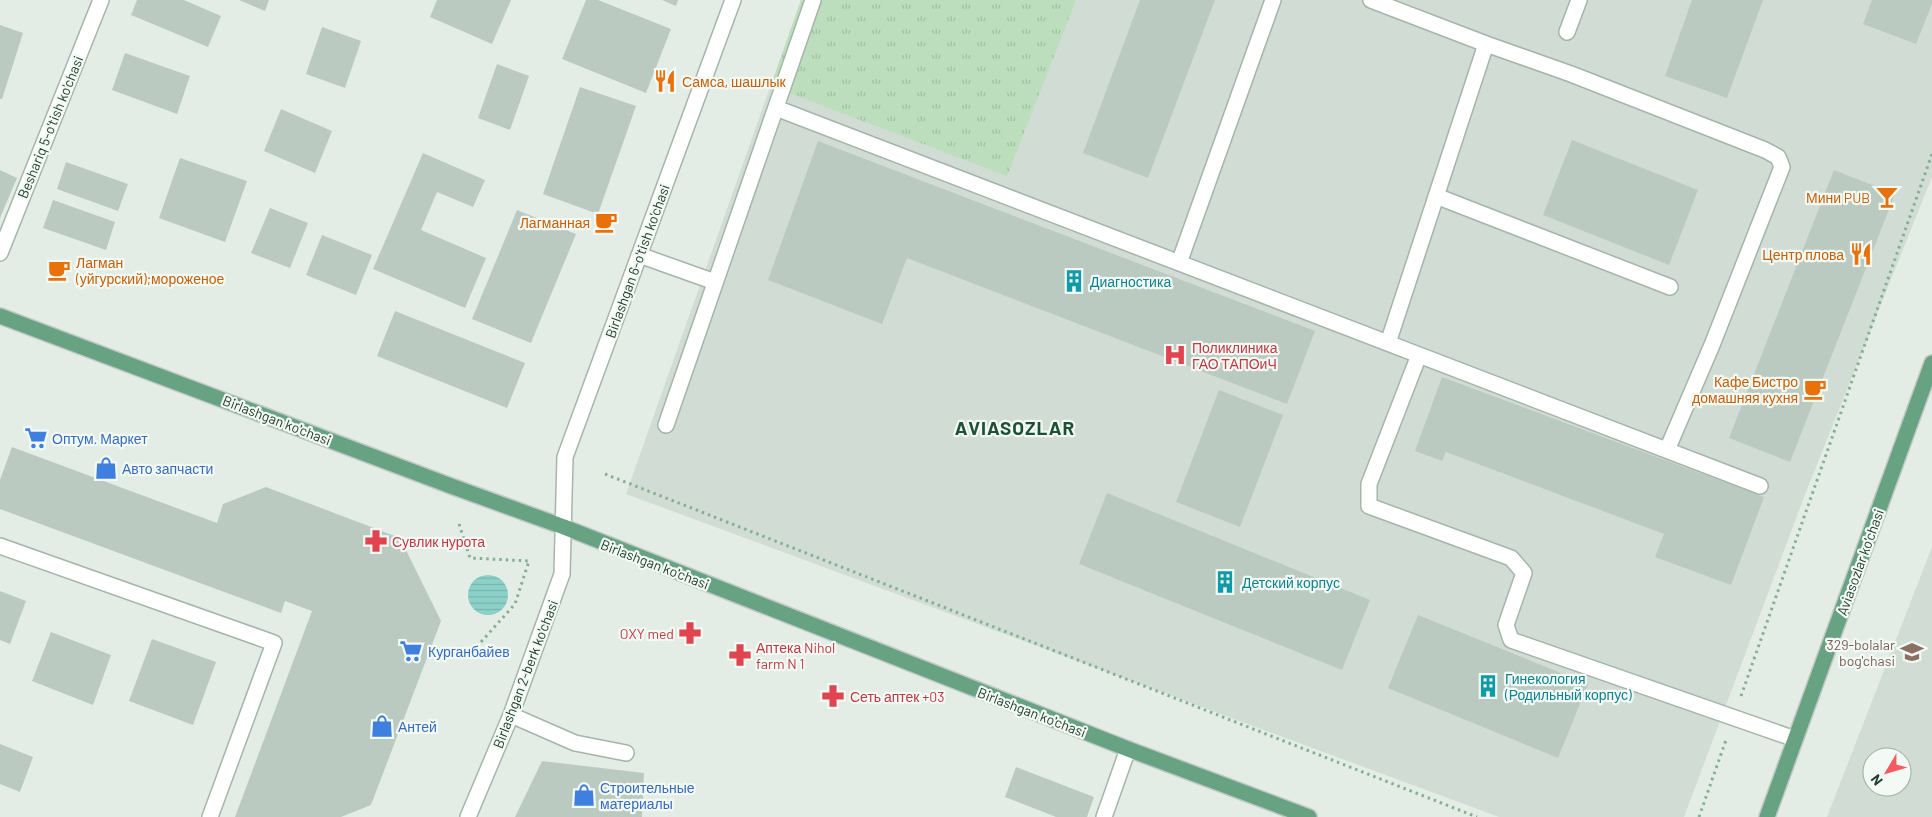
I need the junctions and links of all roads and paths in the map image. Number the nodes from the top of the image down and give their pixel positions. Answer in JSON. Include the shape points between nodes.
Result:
{"nodes":[{"id":1,"x":100,"y":0,"type":"edge"},
{"id":2,"x":733,"y":0,"type":"edge"},
{"id":3,"x":813,"y":0,"type":"edge"},
{"id":4,"x":1273,"y":0,"type":"edge"},
{"id":5,"x":1371,"y":0,"type":"edge"},
{"id":6,"x":1578,"y":0,"type":"edge"},
{"id":7,"x":1567,"y":32,"type":"dead end"},
{"id":8,"x":1486,"y":44,"type":"junction"},
{"id":9,"x":776,"y":108,"type":"junction"},
{"id":10,"x":1932,"y":154,"type":"edge"},
{"id":11,"x":1436,"y":196,"type":"junction"},
{"id":12,"x":0,"y":253,"type":"edge"},
{"id":13,"x":639,"y":255,"type":"junction"},
{"id":14,"x":1179,"y":263,"type":"junction"},
{"id":15,"x":715,"y":282,"type":"junction"},
{"id":16,"x":1670,"y":287,"type":"dead end"},
{"id":17,"x":0,"y":316,"type":"edge"},
{"id":18,"x":1388,"y":343,"type":"junction"},
{"id":19,"x":1419,"y":355,"type":"junction"},
{"id":20,"x":1932,"y":363,"type":"edge"},
{"id":21,"x":666,"y":425,"type":"dead end"},
{"id":22,"x":1667,"y":450,"type":"junction"},
{"id":23,"x":605,"y":474,"type":"dead end"},
{"id":24,"x":1760,"y":486,"type":"dead end"},
{"id":25,"x":459,"y":524,"type":"dead end"},
{"id":26,"x":564,"y":527,"type":"junction"},
{"id":27,"x":0,"y":546,"type":"edge"},
{"id":28,"x":482,"y":642,"type":"dead end"},
{"id":29,"x":511,"y":715,"type":"junction"},
{"id":30,"x":1733,"y":718,"type":"junction"},
{"id":31,"x":1795,"y":739,"type":"junction"},
{"id":32,"x":1128,"y":749,"type":"junction"},
{"id":33,"x":626,"y":753,"type":"dead end"},
{"id":34,"x":1291,"y":814,"type":"edge"},
{"id":35,"x":210,"y":817,"type":"edge"},
{"id":36,"x":468,"y":817,"type":"edge"},
{"id":37,"x":1104,"y":817,"type":"edge"},
{"id":38,"x":1308,"y":817,"type":"edge"},
{"id":39,"x":1478,"y":817,"type":"edge"},
{"id":40,"x":1699,"y":817,"type":"edge"},
{"id":41,"x":1767,"y":817,"type":"edge"}],
"edges":[{"from":1,"to":12,"type":"street","name":"Beshariq 5-o'tish ko'chasi"},
{"from":2,"to":13,"type":"street","name":"Birlashgan 6-o'tish ko'chasi"},
{"from":3,"to":9,"type":"street"},
{"from":4,"to":14,"type":"street"},
{"from":5,"to":8,"type":"street"},
{"from":6,"to":7,"type":"street"},
{"from":8,"to":11,"type":"street"},
{"from":8,"to":22,"type":"street","via":[[1571,74],[1778,157],[1782,167]]},
{"from":9,"to":14,"type":"street"},
{"from":9,"to":15,"type":"street"},
{"from":10,"to":30,"type":"path"},
{"from":11,"to":16,"type":"street"},
{"from":11,"to":18,"type":"street"},
{"from":13,"to":15,"type":"street"},
{"from":13,"to":26,"type":"street","name":"Birlashgan 6-o'tish ko'chasi","via":[[565,458]]},
{"from":14,"to":18,"type":"street"},
{"from":15,"to":21,"type":"street"},
{"from":17,"to":26,"type":"main road","name":"Birlashgan ko'chasi"},
{"from":18,"to":19,"type":"street"},
{"from":19,"to":22,"type":"street"},
{"from":19,"to":30,"type":"street","via":[[1369,484],[1369,506],[1511,558],[1524,573],[1506,625],[1511,640]]},
{"from":20,"to":31,"type":"main road","name":"Aviasozlar ko'chasi"},
{"from":22,"to":24,"type":"street"},
{"from":23,"to":39,"type":"path"},
{"from":25,"to":28,"type":"path","via":[[470,558],[529,561],[515,604]]},
{"from":26,"to":29,"type":"street","name":"Birlashgan 2-berk ko'chasi","via":[[562,574]]},
{"from":26,"to":32,"type":"main road","name":"Birlashgan ko'chasi"},
{"from":27,"to":35,"type":"street","via":[[274,643]]},
{"from":29,"to":33,"type":"street","via":[[575,743]]},
{"from":29,"to":36,"type":"street","name":"Birlashgan 2-berk ko'chasi"},
{"from":30,"to":31,"type":"street"},
{"from":30,"to":40,"type":"path"},
{"from":31,"to":41,"type":"main road","name":"Aviasozlar ko'chasi"},
{"from":32,"to":34,"type":"main road","name":"Birlashgan ko'chasi"},
{"from":32,"to":37,"type":"street"},
{"from":34,"to":38,"type":"main road","name":"Birlashgan ko'chasi"}]}
